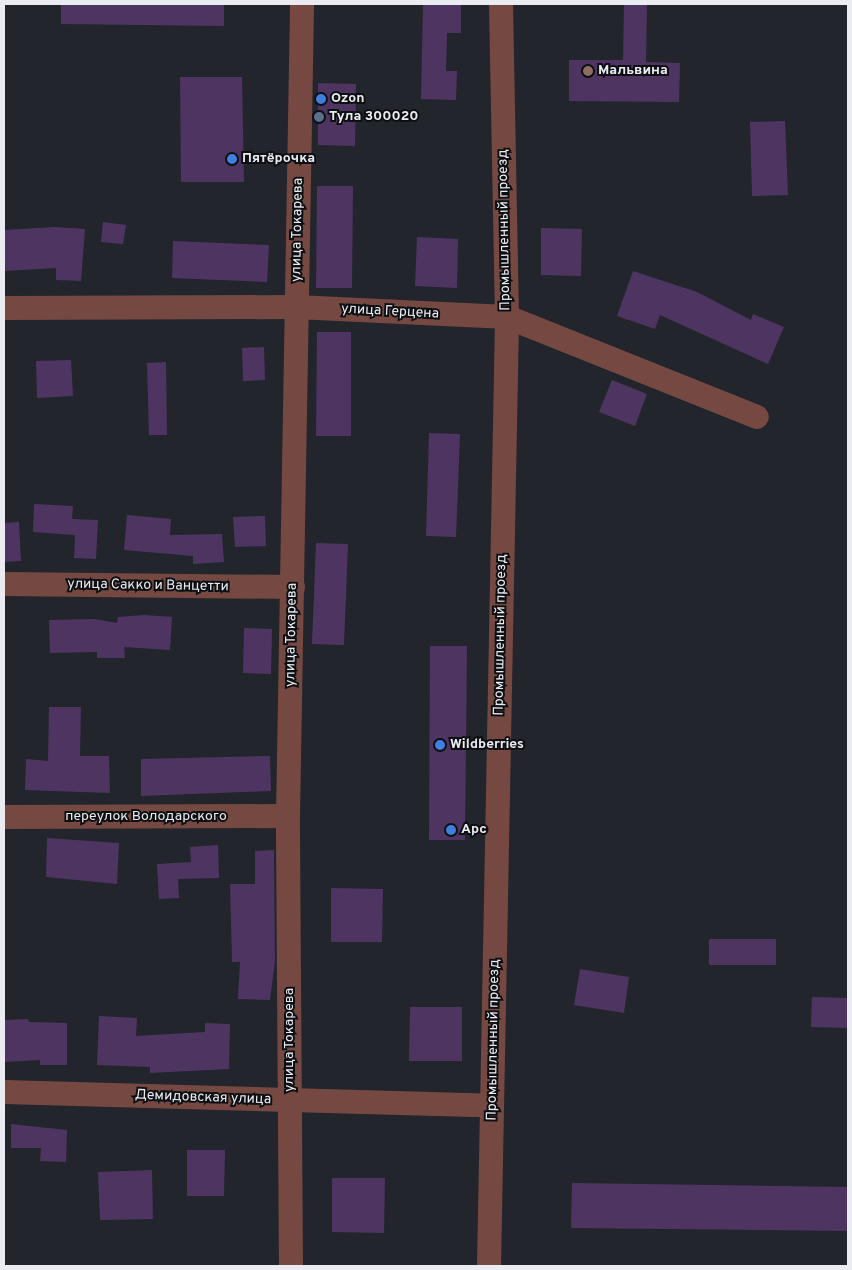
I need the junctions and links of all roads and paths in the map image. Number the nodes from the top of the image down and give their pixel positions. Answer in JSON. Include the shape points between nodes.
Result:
{"nodes":[{"id":1,"x":302,"y":4,"type":"edge"},
{"id":2,"x":501,"y":4,"type":"edge"},
{"id":3,"x":296,"y":307,"type":"junction"},
{"id":4,"x":4,"y":308,"type":"edge"},
{"id":5,"x":507,"y":317,"type":"junction"},
{"id":6,"x":757,"y":417,"type":"dead end"},
{"id":7,"x":4,"y":584,"type":"edge"},
{"id":8,"x":293,"y":587,"type":"junction"},
{"id":9,"x":288,"y":816,"type":"junction"},
{"id":10,"x":4,"y":817,"type":"edge"},
{"id":11,"x":4,"y":1092,"type":"edge"},
{"id":12,"x":290,"y":1100,"type":"junction"},
{"id":13,"x":492,"y":1106,"type":"junction"},
{"id":14,"x":291,"y":1266,"type":"edge"},
{"id":15,"x":489,"y":1266,"type":"edge"}],
"edges":[{"from":1,"to":3,"type":"street","name":"улица Токарева"},
{"from":2,"to":5,"type":"street","name":"Промышленный проезд"},
{"from":3,"to":4,"type":"street","name":"улица Герцена"},
{"from":3,"to":5,"type":"street","name":"улица Герцена"},
{"from":3,"to":8,"type":"street","name":"улица Токарева"},
{"from":5,"to":6,"type":"street","name":"улица Герцена"},
{"from":5,"to":13,"type":"street","name":"Промышленный проезд"},
{"from":7,"to":8,"type":"street","name":"улица Сакко и Ванцетти"},
{"from":8,"to":9,"type":"street","name":"улица Токарева"},
{"from":9,"to":10,"type":"street","name":"переулок Володарского"},
{"from":9,"to":12,"type":"street","name":"улица Токарева"},
{"from":11,"to":12,"type":"street","name":"Демидовская улица"},
{"from":12,"to":13,"type":"street","name":"Демидовская улица"},
{"from":12,"to":14,"type":"street","name":"улица Токарева"},
{"from":13,"to":15,"type":"street","name":"Промышленный проезд"}]}
